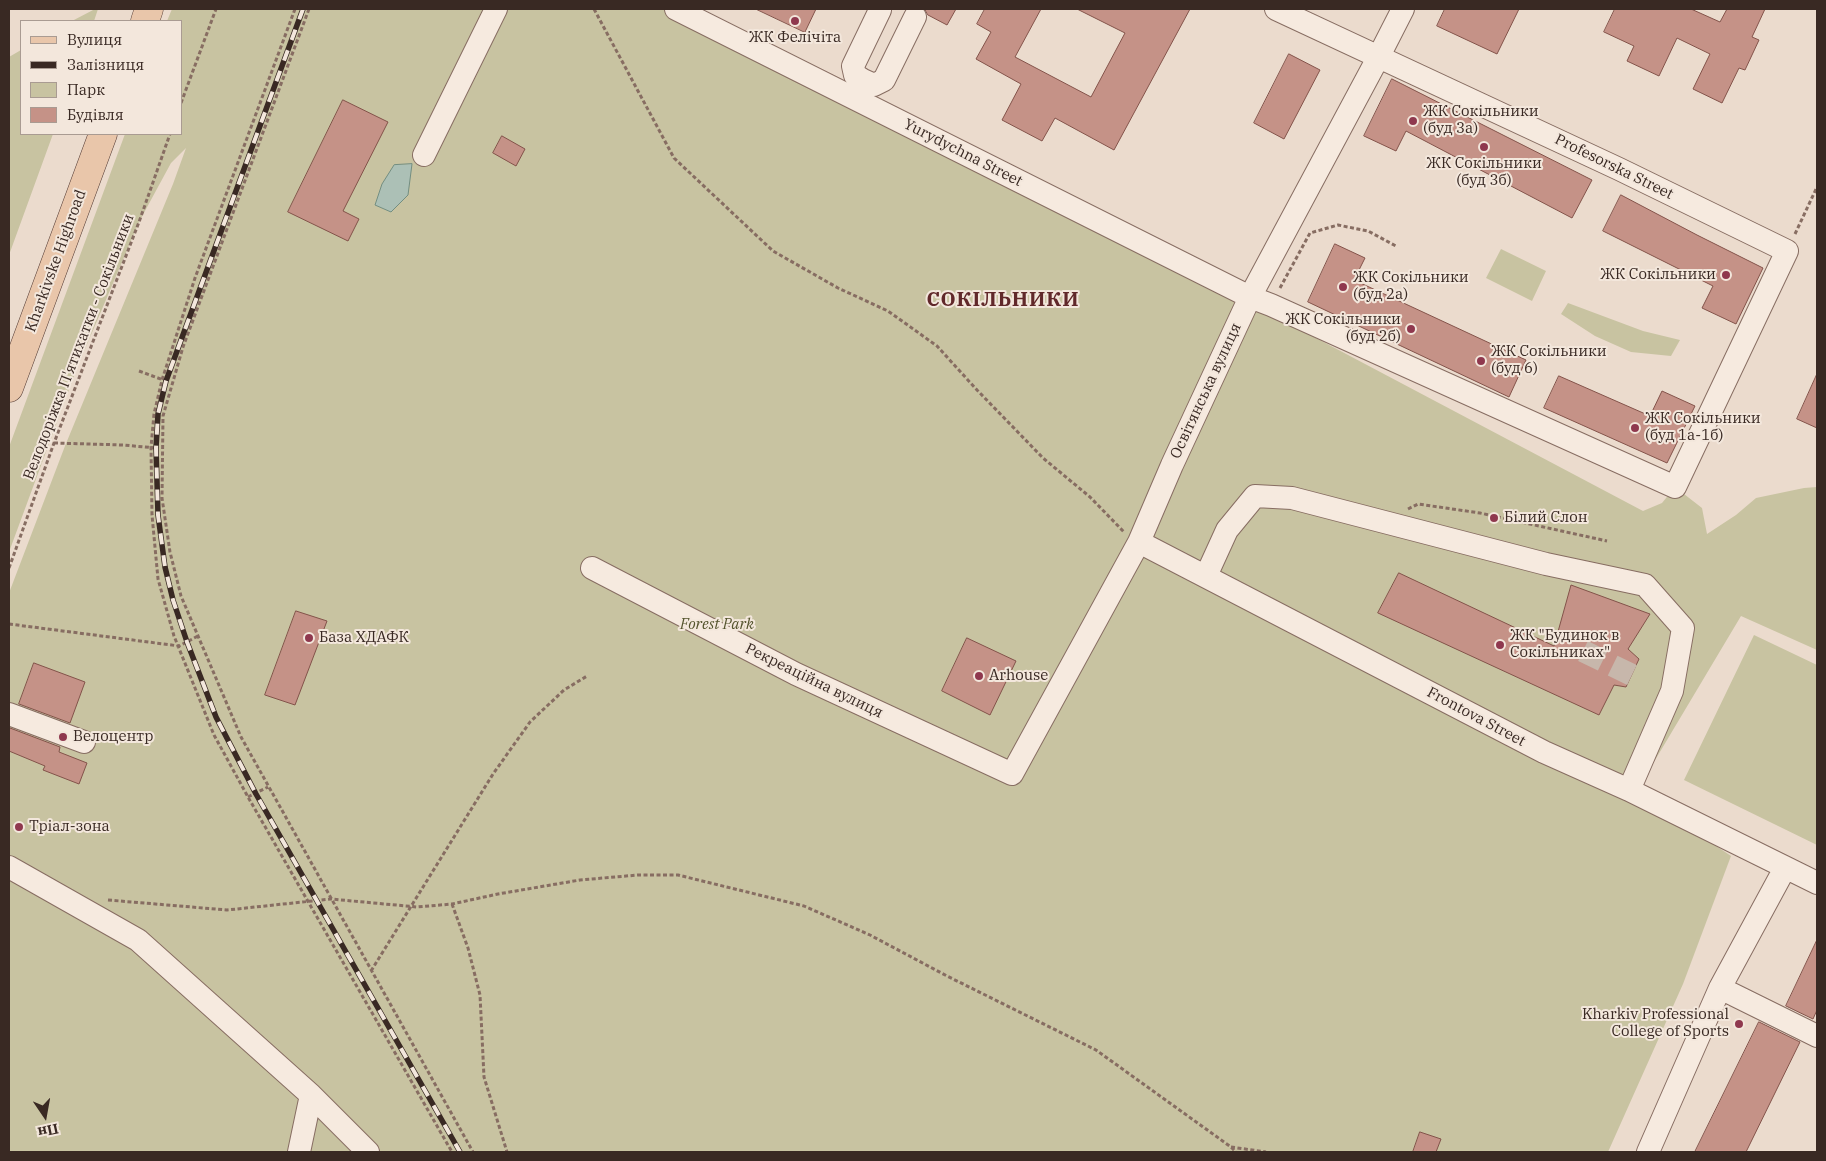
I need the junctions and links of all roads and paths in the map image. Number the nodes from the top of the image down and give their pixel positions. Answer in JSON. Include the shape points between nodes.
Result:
{"nodes":[{"id":1,"x":216,"y":9,"type":"edge"},
{"id":2,"x":295,"y":9,"type":"edge"},
{"id":3,"x":308,"y":9,"type":"edge"},
{"id":4,"x":496,"y":9,"type":"edge"},
{"id":5,"x":594,"y":9,"type":"edge"},
{"id":6,"x":676,"y":9,"type":"edge"},
{"id":7,"x":1276,"y":9,"type":"edge"},
{"id":8,"x":1402,"y":9,"type":"edge"},
{"id":9,"x":880,"y":10,"type":"dead end"},
{"id":10,"x":915,"y":17,"type":"dead end"},
{"id":11,"x":1379,"y":56,"type":"junction"},
{"id":12,"x":859,"y":89,"type":"junction"},
{"id":13,"x":182,"y":100,"type":"edge"},
{"id":14,"x":103,"y":135,"type":"edge"},
{"id":15,"x":170,"y":135,"type":"edge"},
{"id":16,"x":424,"y":155,"type":"dead end"},
{"id":17,"x":1817,"y":187,"type":"edge"},
{"id":18,"x":1396,"y":246,"type":"dead end"},
{"id":19,"x":1787,"y":251,"type":"junction"},
{"id":20,"x":1250,"y":297,"type":"junction"},
{"id":21,"x":1271,"y":305,"type":"junction"},
{"id":22,"x":139,"y":372,"type":"dead end"},
{"id":23,"x":164,"y":380,"type":"junction"},
{"id":24,"x":9,"y":388,"type":"edge"},
{"id":25,"x":54,"y":443,"type":"junction"},
{"id":26,"x":151,"y":445,"type":"junction"},
{"id":27,"x":156,"y":448,"type":"dead end"},
{"id":28,"x":1380,"y":521,"type":"junction"},
{"id":29,"x":1607,"y":541,"type":"dead end"},
{"id":30,"x":1139,"y":542,"type":"junction"},
{"id":31,"x":9,"y":568,"type":"edge"},
{"id":32,"x":592,"y":568,"type":"dead end"},
{"id":33,"x":1206,"y":576,"type":"junction"},
{"id":34,"x":9,"y":624,"type":"edge"},
{"id":35,"x":198,"y":636,"type":"junction"},
{"id":36,"x":179,"y":646,"type":"junction"},
{"id":37,"x":587,"y":676,"type":"dead end"},
{"id":38,"x":9,"y":714,"type":"edge"},
{"id":39,"x":84,"y":742,"type":"dead end"},
{"id":40,"x":1012,"y":774,"type":"joint"},
{"id":41,"x":268,"y":787,"type":"junction"},
{"id":42,"x":1629,"y":790,"type":"junction"},
{"id":43,"x":248,"y":797,"type":"junction"},
{"id":44,"x":9,"y":867,"type":"edge"},
{"id":45,"x":1785,"y":868,"type":"junction"},
{"id":46,"x":1817,"y":883,"type":"edge"},
{"id":47,"x":331,"y":898,"type":"junction"},
{"id":48,"x":309,"y":901,"type":"junction"},
{"id":49,"x":452,"y":904,"type":"junction"},
{"id":50,"x":411,"y":906,"type":"junction"},
{"id":51,"x":98,"y":918,"type":"junction"},
{"id":52,"x":371,"y":971,"type":"junction"},
{"id":53,"x":1720,"y":988,"type":"junction"},
{"id":54,"x":1817,"y":1036,"type":"edge"},
{"id":55,"x":311,"y":1095,"type":"junction"},
{"id":56,"x":1231,"y":1147,"type":"junction"},
{"id":57,"x":299,"y":1152,"type":"edge"},
{"id":58,"x":368,"y":1152,"type":"edge"},
{"id":59,"x":452,"y":1152,"type":"edge"},
{"id":60,"x":473,"y":1152,"type":"edge"},
{"id":61,"x":507,"y":1152,"type":"edge"},
{"id":62,"x":1236,"y":1152,"type":"edge"},
{"id":63,"x":1266,"y":1152,"type":"edge"},
{"id":64,"x":1648,"y":1152,"type":"edge"}],
"edges":[{"from":1,"to":13,"type":"path"},
{"from":2,"to":23,"type":"path","via":[[196,278]]},
{"from":3,"to":35,"type":"path","via":[[183,347],[162,416],[162,498],[170,552],[181,596]]},
{"from":4,"to":16,"type":"street"},
{"from":5,"to":30,"type":"path","via":[[674,158],[773,251],[838,288],[888,311],[937,346],[1043,458]]},
{"from":6,"to":12,"type":"street","name":"Yurydychna Street"},
{"from":7,"to":11,"type":"street","name":"Profesorska Street"},
{"from":8,"to":11,"type":"street","name":"Освітянська вулиця"},
{"from":9,"to":12,"type":"street","via":[[853,66]]},
{"from":10,"to":12,"type":"street","via":[[884,80]]},
{"from":11,"to":19,"type":"street","name":"Profesorska Street"},
{"from":11,"to":20,"type":"street","name":"Освітянська вулиця"},
{"from":12,"to":20,"type":"street","name":"Yurydychna Street"},
{"from":14,"to":24,"type":"main road","name":"Kharkivske Highroad"},
{"from":15,"to":25,"type":"path","name":"Велодоріжка П'ятихатки - Сокільники"},
{"from":17,"to":19,"type":"path"},
{"from":18,"to":21,"type":"path","via":[[1368,231],[1338,225],[1310,233]]},
{"from":19,"to":21,"type":"street","name":"Yurydychna Street","via":[[1675,487]]},
{"from":20,"to":21,"type":"street","name":"Yurydychna Street"},
{"from":20,"to":30,"type":"street","name":"Освітянська вулиця"},
{"from":22,"to":23,"type":"path"},
{"from":23,"to":26,"type":"path","via":[[154,414]]},
{"from":25,"to":26,"type":"path"},
{"from":25,"to":31,"type":"path","name":"Велодоріжка П'ятихатки - Сокільники"},
{"from":26,"to":27,"type":"path"},
{"from":26,"to":36,"type":"path","via":[[152,515],[158,579]]},
{"from":28,"to":29,"type":"path","via":[[1418,504],[1480,513]]},
{"from":28,"to":33,"type":"street","via":[[1292,498],[1255,496],[1227,530]]},
{"from":28,"to":42,"type":"street","via":[[1546,564],[1645,585],[1683,628],[1672,691]]},
{"from":30,"to":33,"type":"street","name":"Frontova Street"},
{"from":30,"to":40,"type":"street","name":"Освітянська вулиця"},
{"from":32,"to":40,"type":"street","name":"Рекреаційна вулиця","via":[[796,674]]},
{"from":33,"to":42,"type":"street","name":"Frontova Street","via":[[1544,752]]},
{"from":34,"to":36,"type":"path"},
{"from":35,"to":36,"type":"path"},
{"from":35,"to":41,"type":"path","via":[[241,737]]},
{"from":36,"to":43,"type":"path","via":[[214,735]]},
{"from":37,"to":50,"type":"path","via":[[564,690],[530,722],[493,774]]},
{"from":38,"to":39,"type":"street"},
{"from":41,"to":43,"type":"path"},
{"from":41,"to":47,"type":"path"},
{"from":42,"to":45,"type":"street","name":"Frontova Street"},
{"from":43,"to":48,"type":"path"},
{"from":44,"to":51,"type":"street"},
{"from":45,"to":46,"type":"street","name":"Frontova Street"},
{"from":45,"to":53,"type":"street"},
{"from":47,"to":48,"type":"path"},
{"from":47,"to":50,"type":"path"},
{"from":47,"to":52,"type":"path"},
{"from":48,"to":51,"type":"path","via":[[227,910],[108,900]]},
{"from":48,"to":59,"type":"path"},
{"from":49,"to":50,"type":"path"},
{"from":49,"to":56,"type":"path","via":[[580,880],[662,874],[678,875],[804,906],[870,935],[1096,1050]]},
{"from":49,"to":61,"type":"path","via":[[480,996],[484,1077]]},
{"from":50,"to":52,"type":"path"},
{"from":51,"to":55,"type":"street","via":[[138,940]]},
{"from":52,"to":60,"type":"path"},
{"from":53,"to":54,"type":"street"},
{"from":53,"to":64,"type":"street"},
{"from":55,"to":57,"type":"street"},
{"from":55,"to":58,"type":"street"},
{"from":56,"to":62,"type":"path"},
{"from":56,"to":63,"type":"path"}]}
